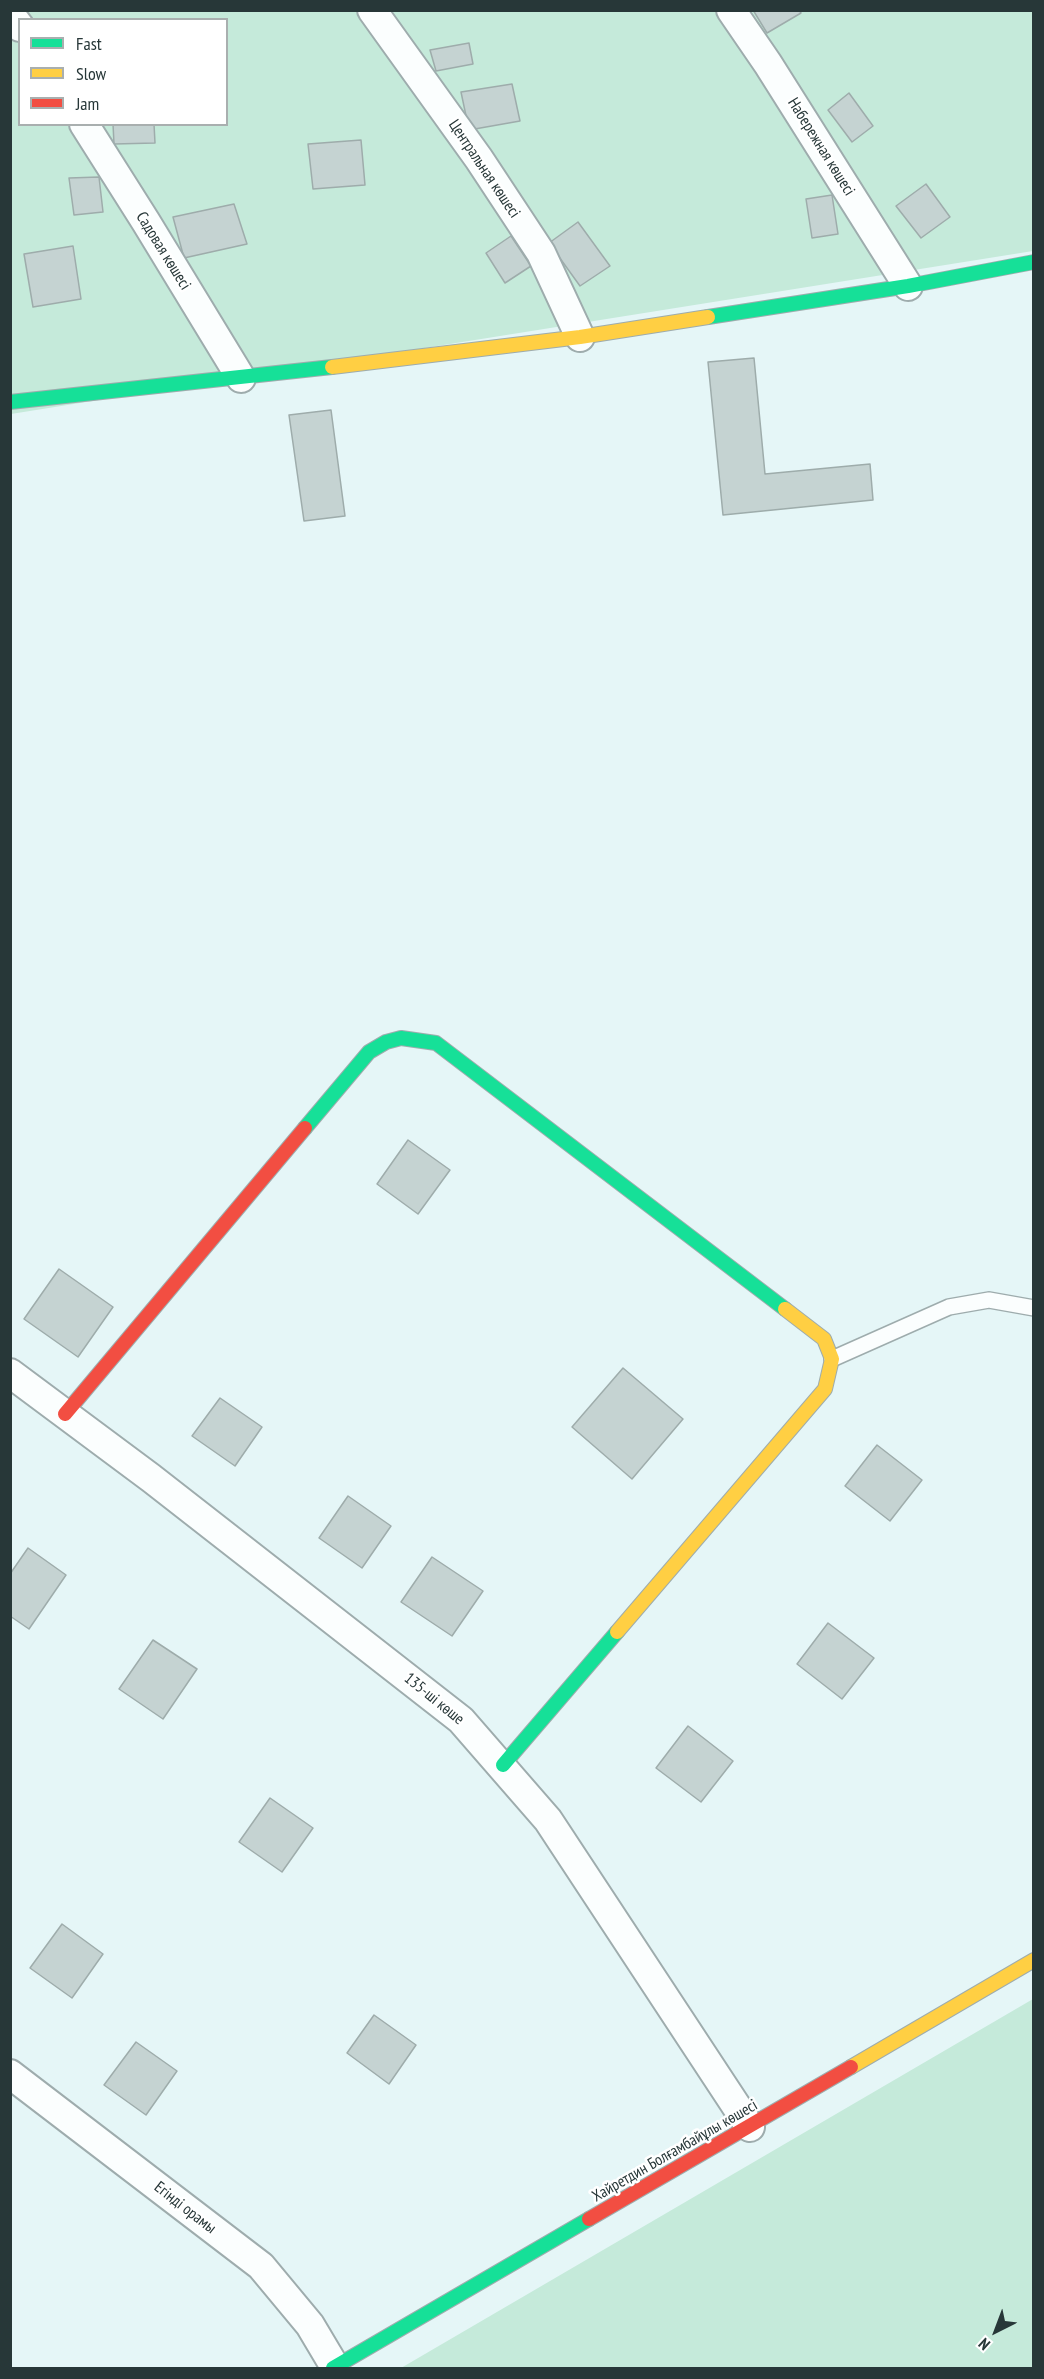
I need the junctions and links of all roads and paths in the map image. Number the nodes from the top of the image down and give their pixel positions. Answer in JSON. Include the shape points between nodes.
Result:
{"nodes":[{"id":1,"x":372,"y":10,"type":"edge"},
{"id":2,"x":731,"y":10,"type":"edge"},
{"id":3,"x":85,"y":126,"type":"edge"},
{"id":4,"x":1034,"y":262,"type":"edge"},
{"id":5,"x":908,"y":286,"type":"junction"},
{"id":6,"x":580,"y":337,"type":"junction"},
{"id":7,"x":241,"y":378,"type":"junction"},
{"id":8,"x":10,"y":402,"type":"edge"},
{"id":9,"x":1034,"y":1308,"type":"edge"},
{"id":10,"x":832,"y":1359,"type":"junction"},
{"id":11,"x":10,"y":1373,"type":"edge"},
{"id":12,"x":65,"y":1414,"type":"junction"},
{"id":13,"x":503,"y":1766,"type":"junction"},
{"id":14,"x":1034,"y":1960,"type":"edge"},
{"id":15,"x":10,"y":2074,"type":"edge"},
{"id":16,"x":750,"y":2127,"type":"junction"},
{"id":17,"x":334,"y":2368,"type":"edge"}],
"edges":[{"from":1,"to":6,"type":"street","name":"Центральная көшесі","via":[[541,253]]},
{"from":2,"to":5,"type":"street","name":"Набережная көшесі"},
{"from":3,"to":7,"type":"street","name":"Садовая көшесі"},
{"from":4,"to":5,"type":"street"},
{"from":5,"to":6,"type":"street"},
{"from":6,"to":7,"type":"street"},
{"from":7,"to":8,"type":"street"},
{"from":9,"to":10,"type":"lane","via":[[989,1300],[950,1307]]},
{"from":10,"to":12,"type":"street","via":[[824,1340],[436,1043],[411,1037],[386,1041],[369,1052]]},
{"from":10,"to":13,"type":"street","via":[[825,1389]]},
{"from":11,"to":12,"type":"street","name":"135-ші көше"},
{"from":12,"to":13,"type":"street","name":"135-ші көше","via":[[461,1720]]},
{"from":13,"to":16,"type":"street","name":"135-ші көше","via":[[548,1820]]},
{"from":14,"to":16,"type":"street","name":"Хайретдин Болғамбайұлы көшесі"},
{"from":15,"to":17,"type":"street","name":"Егінді орамы","via":[[261,2266],[310,2325]]},
{"from":16,"to":17,"type":"street","name":"Хайретдин Болғамбайұлы көшесі"}]}
